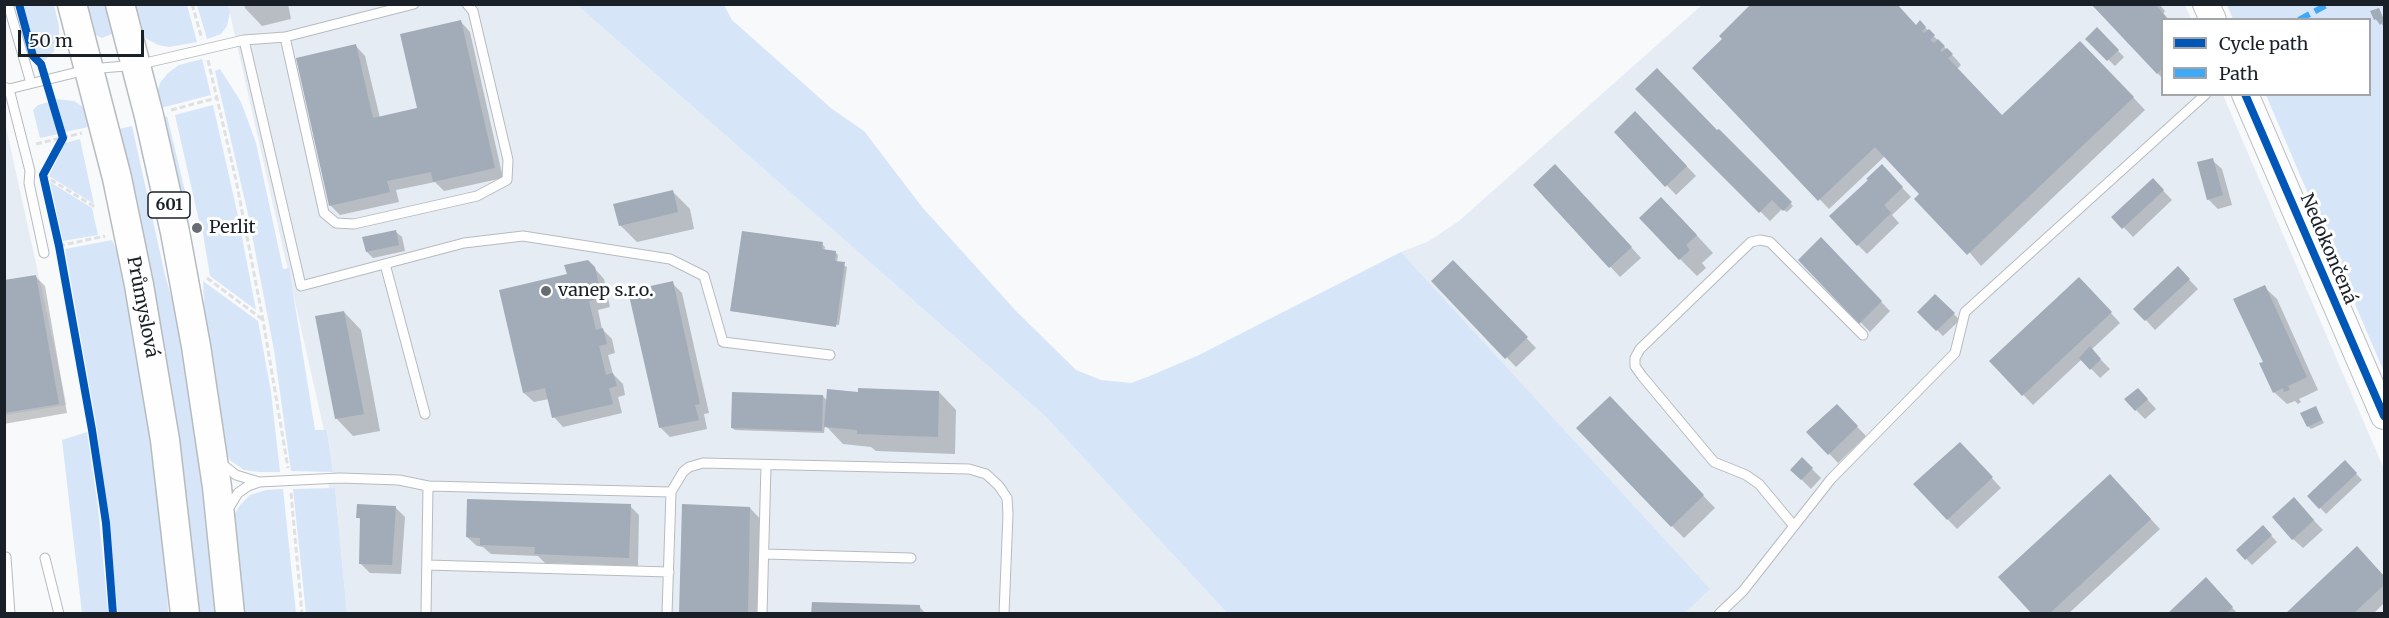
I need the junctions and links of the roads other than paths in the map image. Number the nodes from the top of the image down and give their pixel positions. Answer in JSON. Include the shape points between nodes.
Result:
{"nodes":[{"id":1,"x":72,"y":4,"type":"edge"},
{"id":2,"x":120,"y":4,"type":"edge"},
{"id":3,"x":414,"y":4,"type":"edge"},
{"id":4,"x":467,"y":4,"type":"edge"},
{"id":5,"x":2206,"y":4,"type":"edge"},
{"id":6,"x":8,"y":5,"type":"edge"},
{"id":7,"x":2212,"y":18,"type":"edge"},
{"id":8,"x":285,"y":37,"type":"junction"},
{"id":9,"x":244,"y":40,"type":"junction"},
{"id":10,"x":137,"y":65,"type":"junction"},
{"id":11,"x":90,"y":69,"type":"junction"},
{"id":12,"x":31,"y":83,"type":"junction"},
{"id":13,"x":7,"y":88,"type":"edge"},
{"id":14,"x":2204,"y":96,"type":"edge"},
{"id":15,"x":2246,"y":96,"type":"edge"},
{"id":16,"x":9,"y":106,"type":"edge"},
{"id":17,"x":44,"y":253,"type":"dead end"},
{"id":18,"x":385,"y":264,"type":"junction"},
{"id":19,"x":1863,"y":336,"type":"dead end"},
{"id":20,"x":830,"y":355,"type":"dead end"},
{"id":21,"x":425,"y":414,"type":"dead end"},
{"id":22,"x":2385,"y":416,"type":"edge"},
{"id":23,"x":213,"y":451,"type":"junction"},
{"id":24,"x":766,"y":465,"type":"junction"},
{"id":25,"x":259,"y":482,"type":"junction"},
{"id":26,"x":428,"y":486,"type":"junction"},
{"id":27,"x":671,"y":492,"type":"junction"},
{"id":28,"x":1794,"y":526,"type":"junction"},
{"id":29,"x":222,"y":527,"type":"junction"},
{"id":30,"x":764,"y":554,"type":"junction"},
{"id":31,"x":6,"y":557,"type":"dead end"},
{"id":32,"x":45,"y":558,"type":"dead end"},
{"id":33,"x":911,"y":558,"type":"dead end"},
{"id":34,"x":427,"y":565,"type":"junction"},
{"id":35,"x":669,"y":572,"type":"junction"},
{"id":36,"x":10,"y":614,"type":"edge"},
{"id":37,"x":59,"y":614,"type":"edge"},
{"id":38,"x":185,"y":614,"type":"edge"},
{"id":39,"x":230,"y":614,"type":"edge"},
{"id":40,"x":426,"y":614,"type":"edge"},
{"id":41,"x":667,"y":614,"type":"edge"},
{"id":42,"x":762,"y":614,"type":"edge"},
{"id":43,"x":1004,"y":614,"type":"edge"},
{"id":44,"x":1719,"y":614,"type":"edge"}],
"edges":[{"from":1,"to":11,"type":"main road","name":"Průmyslová","number":"601"},
{"from":2,"to":10,"type":"main road","number":"601"},
{"from":3,"to":8,"type":"lane"},
{"from":4,"to":8,"type":"lane","via":[[473,11],[507,160],[507,180],[477,196],[354,224],[336,224],[324,213]]},
{"from":5,"to":7,"type":"street"},
{"from":6,"to":12,"type":"lane"},
{"from":8,"to":9,"type":"lane"},
{"from":9,"to":10,"type":"lane"},
{"from":9,"to":18,"type":"lane","via":[[301,286]]},
{"from":10,"to":11,"type":"lane"},
{"from":10,"to":23,"type":"main road","number":"601","via":[[175,232]]},
{"from":11,"to":12,"type":"lane"},
{"from":11,"to":38,"type":"main road","name":"Průmyslová","number":"601","via":[[117,178],[150,347]]},
{"from":12,"to":13,"type":"lane"},
{"from":13,"to":16,"type":"lane"},
{"from":14,"to":28,"type":"lane","via":[[1965,312],[1955,352],[1831,479]]},
{"from":15,"to":22,"type":"street","name":"Nedokončená"},
{"from":16,"to":17,"type":"lane","via":[[30,171],[29,183]]},
{"from":18,"to":20,"type":"lane","via":[[464,243],[523,236],[670,259],[704,276],[723,342]]},
{"from":18,"to":21,"type":"lane"},
{"from":19,"to":28,"type":"lane","via":[[1770,242],[1760,240],[1751,243],[1635,358],[1642,376],[1714,462],[1759,484]]},
{"from":23,"to":25,"type":"lane","via":[[236,475]]},
{"from":23,"to":29,"type":"main road","number":"601"},
{"from":24,"to":27,"type":"lane","via":[[695,465],[683,472]]},
{"from":24,"to":30,"type":"lane"},
{"from":24,"to":43,"type":"lane","via":[[969,469],[986,474],[1007,498]]},
{"from":25,"to":26,"type":"lane","via":[[399,480]]},
{"from":25,"to":29,"type":"lane","via":[[238,494]]},
{"from":26,"to":27,"type":"lane"},
{"from":26,"to":34,"type":"lane"},
{"from":27,"to":35,"type":"lane"},
{"from":28,"to":44,"type":"lane","via":[[1743,591]]},
{"from":29,"to":39,"type":"main road","number":"601"},
{"from":30,"to":33,"type":"lane"},
{"from":30,"to":42,"type":"lane"},
{"from":31,"to":36,"type":"lane"},
{"from":32,"to":37,"type":"lane"},
{"from":34,"to":35,"type":"lane"},
{"from":34,"to":40,"type":"lane"},
{"from":35,"to":41,"type":"lane"}]}
